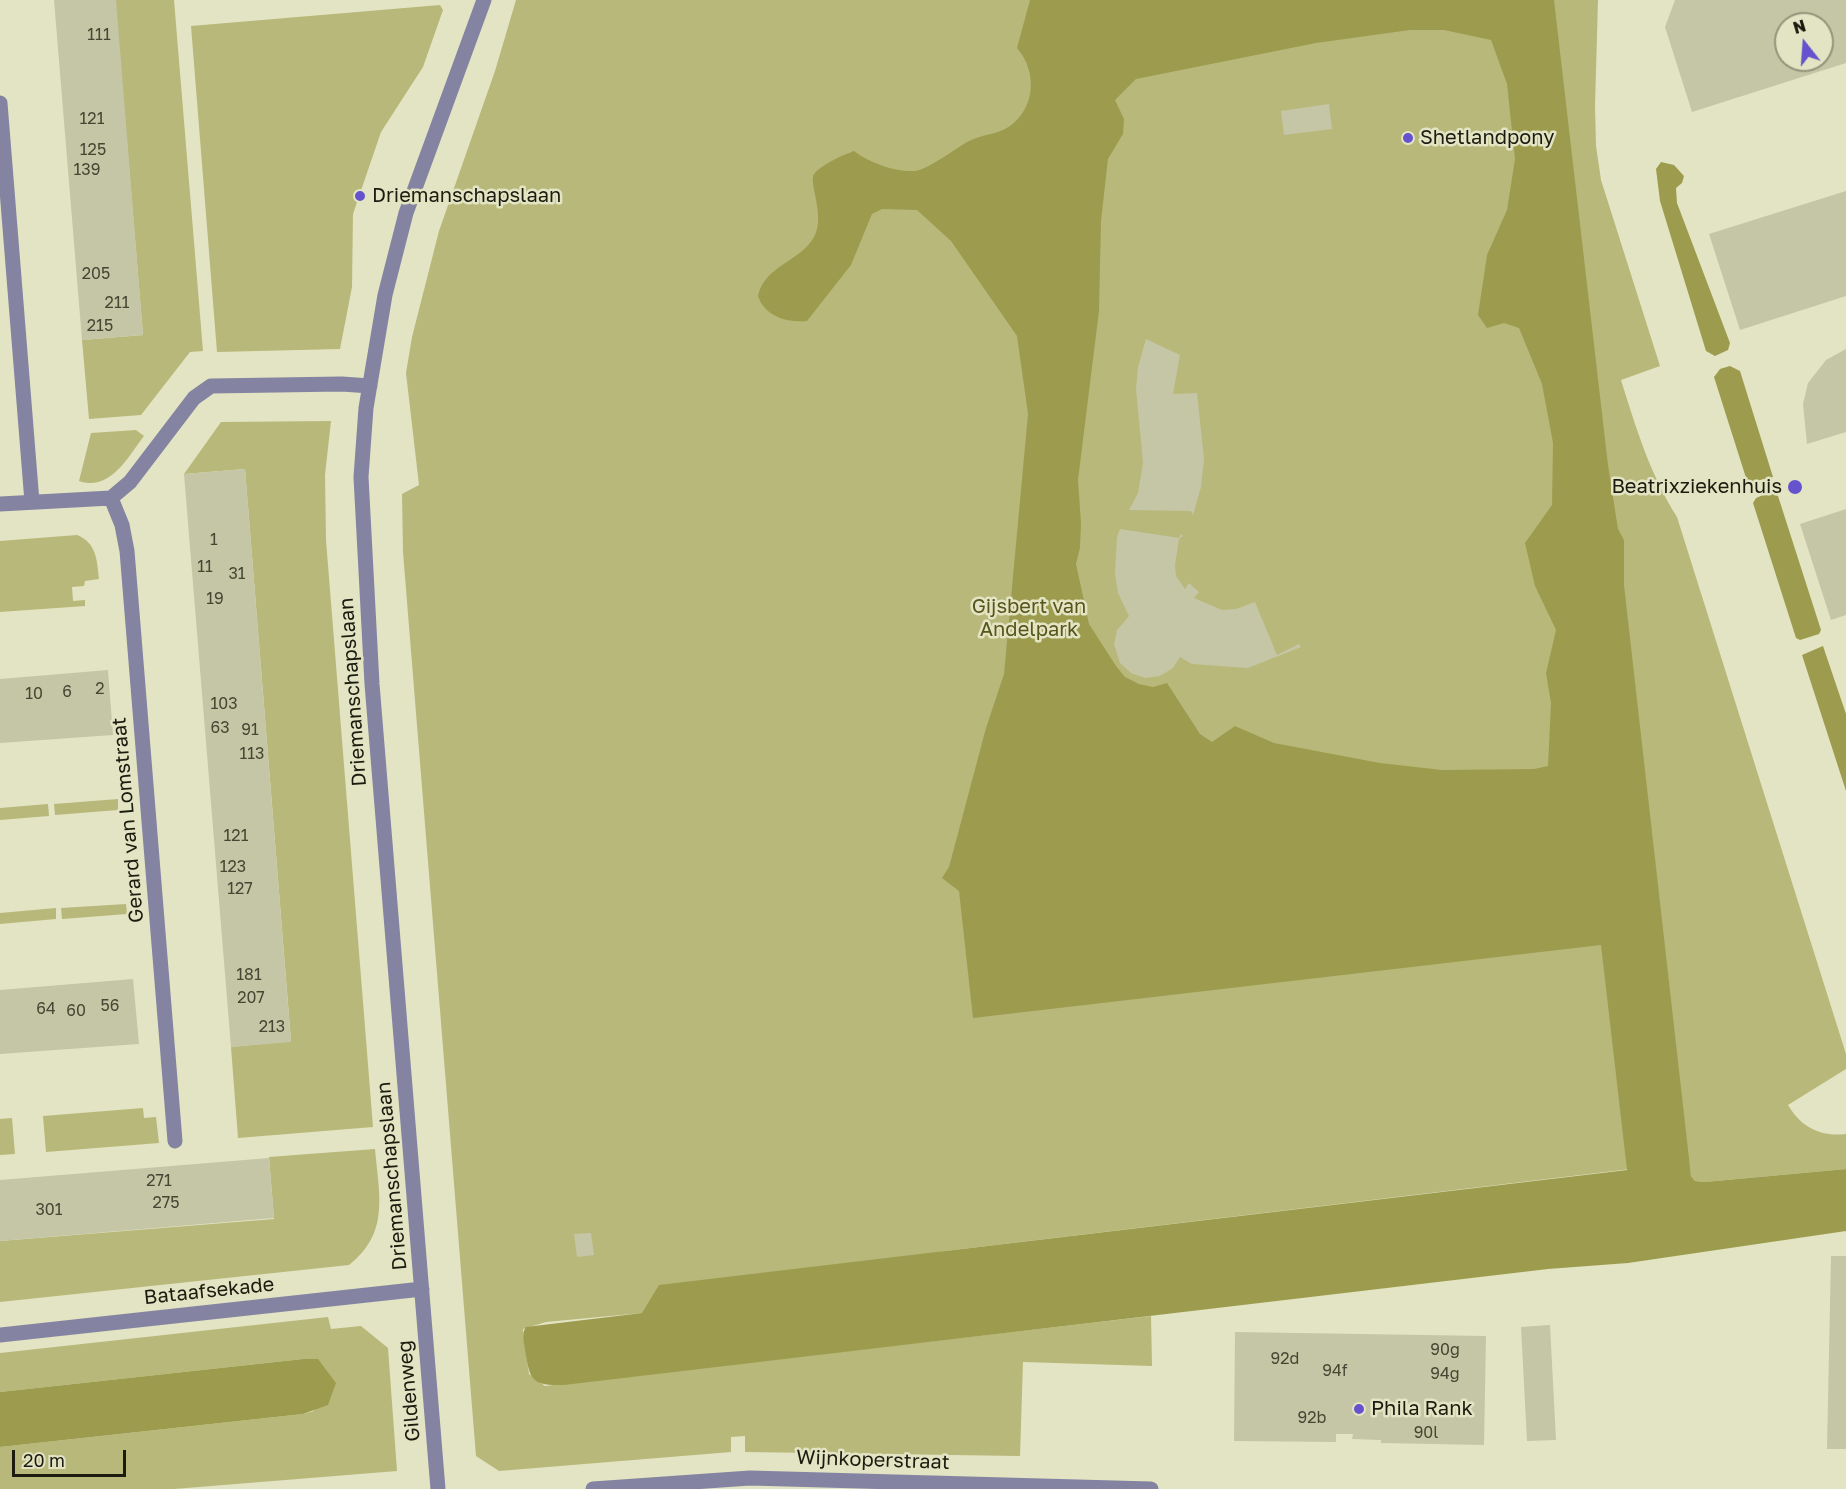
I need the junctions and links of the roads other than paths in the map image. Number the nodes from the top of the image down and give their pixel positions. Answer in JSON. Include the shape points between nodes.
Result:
{"nodes":[{"id":1,"x":484,"y":0,"type":"edge"},
{"id":2,"x":0,"y":103,"type":"edge"},
{"id":3,"x":370,"y":386,"type":"junction"},
{"id":4,"x":111,"y":498,"type":"junction"},
{"id":5,"x":32,"y":502,"type":"junction"},
{"id":6,"x":0,"y":504,"type":"edge"},
{"id":7,"x":175,"y":1141,"type":"dead end"},
{"id":8,"x":422,"y":1289,"type":"junction"},
{"id":9,"x":0,"y":1335,"type":"edge"},
{"id":10,"x":780,"y":1483,"type":"edge"},
{"id":11,"x":438,"y":1489,"type":"edge"},
{"id":12,"x":593,"y":1489,"type":"edge"},
{"id":13,"x":1151,"y":1489,"type":"edge"}],
"edges":[{"from":1,"to":3,"type":"street","name":"Driemanschapslaan","via":[[406,213],[385,295]]},
{"from":2,"to":5,"type":"street"},
{"from":3,"to":4,"type":"street","via":[[211,386],[194,398],[130,482]]},
{"from":3,"to":8,"type":"street","name":"Driemanschapslaan","via":[[361,477],[372,684]]},
{"from":4,"to":5,"type":"street"},
{"from":4,"to":7,"type":"street","name":"Gerard van Lomstraat","via":[[127,551]]},
{"from":5,"to":6,"type":"street"},
{"from":8,"to":9,"type":"street","name":"Bataafsekade"},
{"from":8,"to":11,"type":"street","name":"Gildenweg"},
{"from":10,"to":12,"type":"street","name":"Wijnkoperstraat","via":[[720,1478]]},
{"from":10,"to":13,"type":"street","name":"Wijnkoperstraat"}]}
